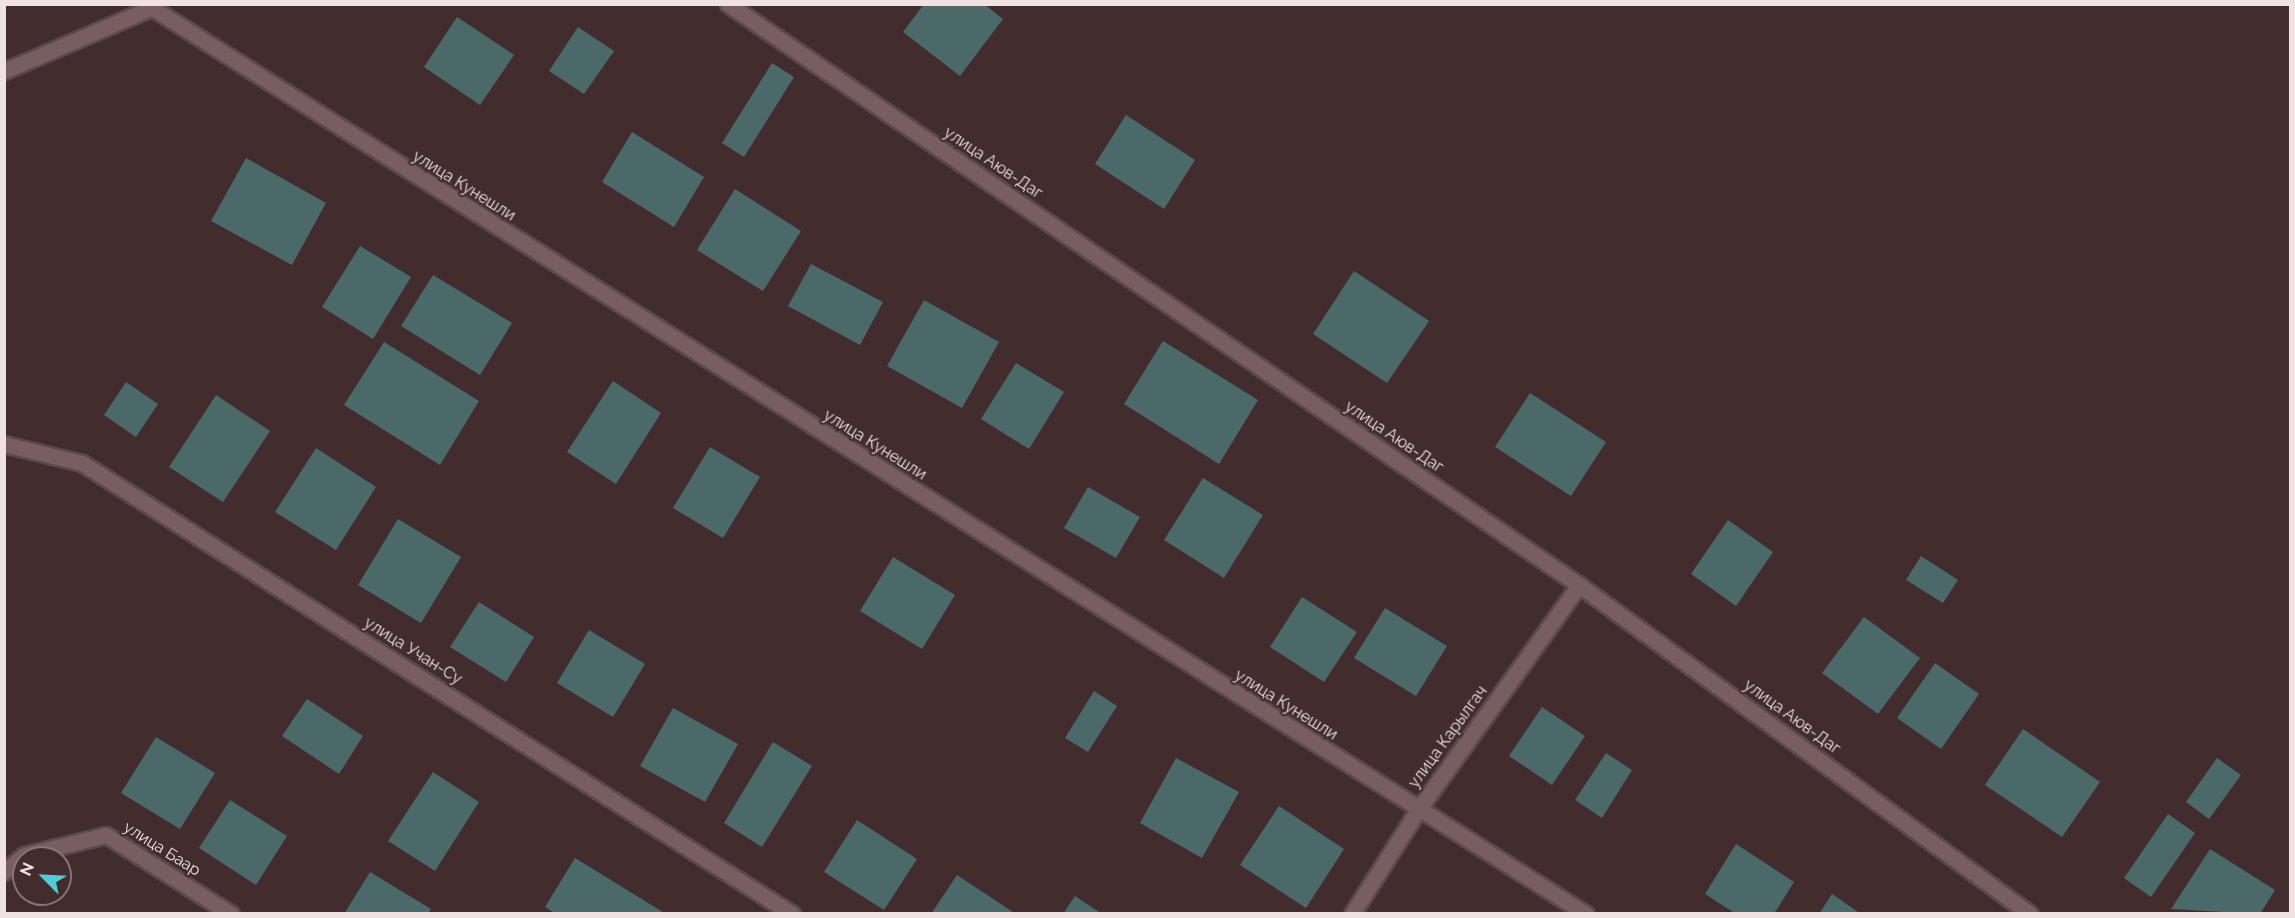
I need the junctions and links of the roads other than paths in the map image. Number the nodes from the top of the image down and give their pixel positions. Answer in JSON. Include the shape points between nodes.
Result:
{"nodes":[{"id":1,"x":728,"y":4,"type":"edge"},
{"id":2,"x":148,"y":6,"type":"edge"},
{"id":3,"x":4,"y":71,"type":"edge"},
{"id":4,"x":4,"y":444,"type":"edge"},
{"id":5,"x":1579,"y":585,"type":"junction"},
{"id":6,"x":1418,"y":810,"type":"junction"},
{"id":7,"x":4,"y":872,"type":"edge"},
{"id":8,"x":231,"y":914,"type":"edge"},
{"id":9,"x":792,"y":914,"type":"edge"},
{"id":10,"x":1352,"y":914,"type":"edge"},
{"id":11,"x":1586,"y":914,"type":"edge"},
{"id":12,"x":2030,"y":914,"type":"edge"}],
"edges":[{"from":1,"to":5,"type":"street","name":"улица Аюв-Даг"},
{"from":2,"to":3,"type":"street"},
{"from":2,"to":6,"type":"street","name":"улица Кунешли"},
{"from":4,"to":9,"type":"street","name":"улица Учан-Су","via":[[82,463]]},
{"from":5,"to":6,"type":"street","name":"улица Карылгач"},
{"from":5,"to":12,"type":"street","name":"улица Аюв-Даг"},
{"from":6,"to":10,"type":"street","name":"улица Карылгач"},
{"from":6,"to":11,"type":"street","name":"улица Кунешли"},
{"from":7,"to":8,"type":"street","name":"улица Баар","via":[[24,855],[106,835]]}]}
